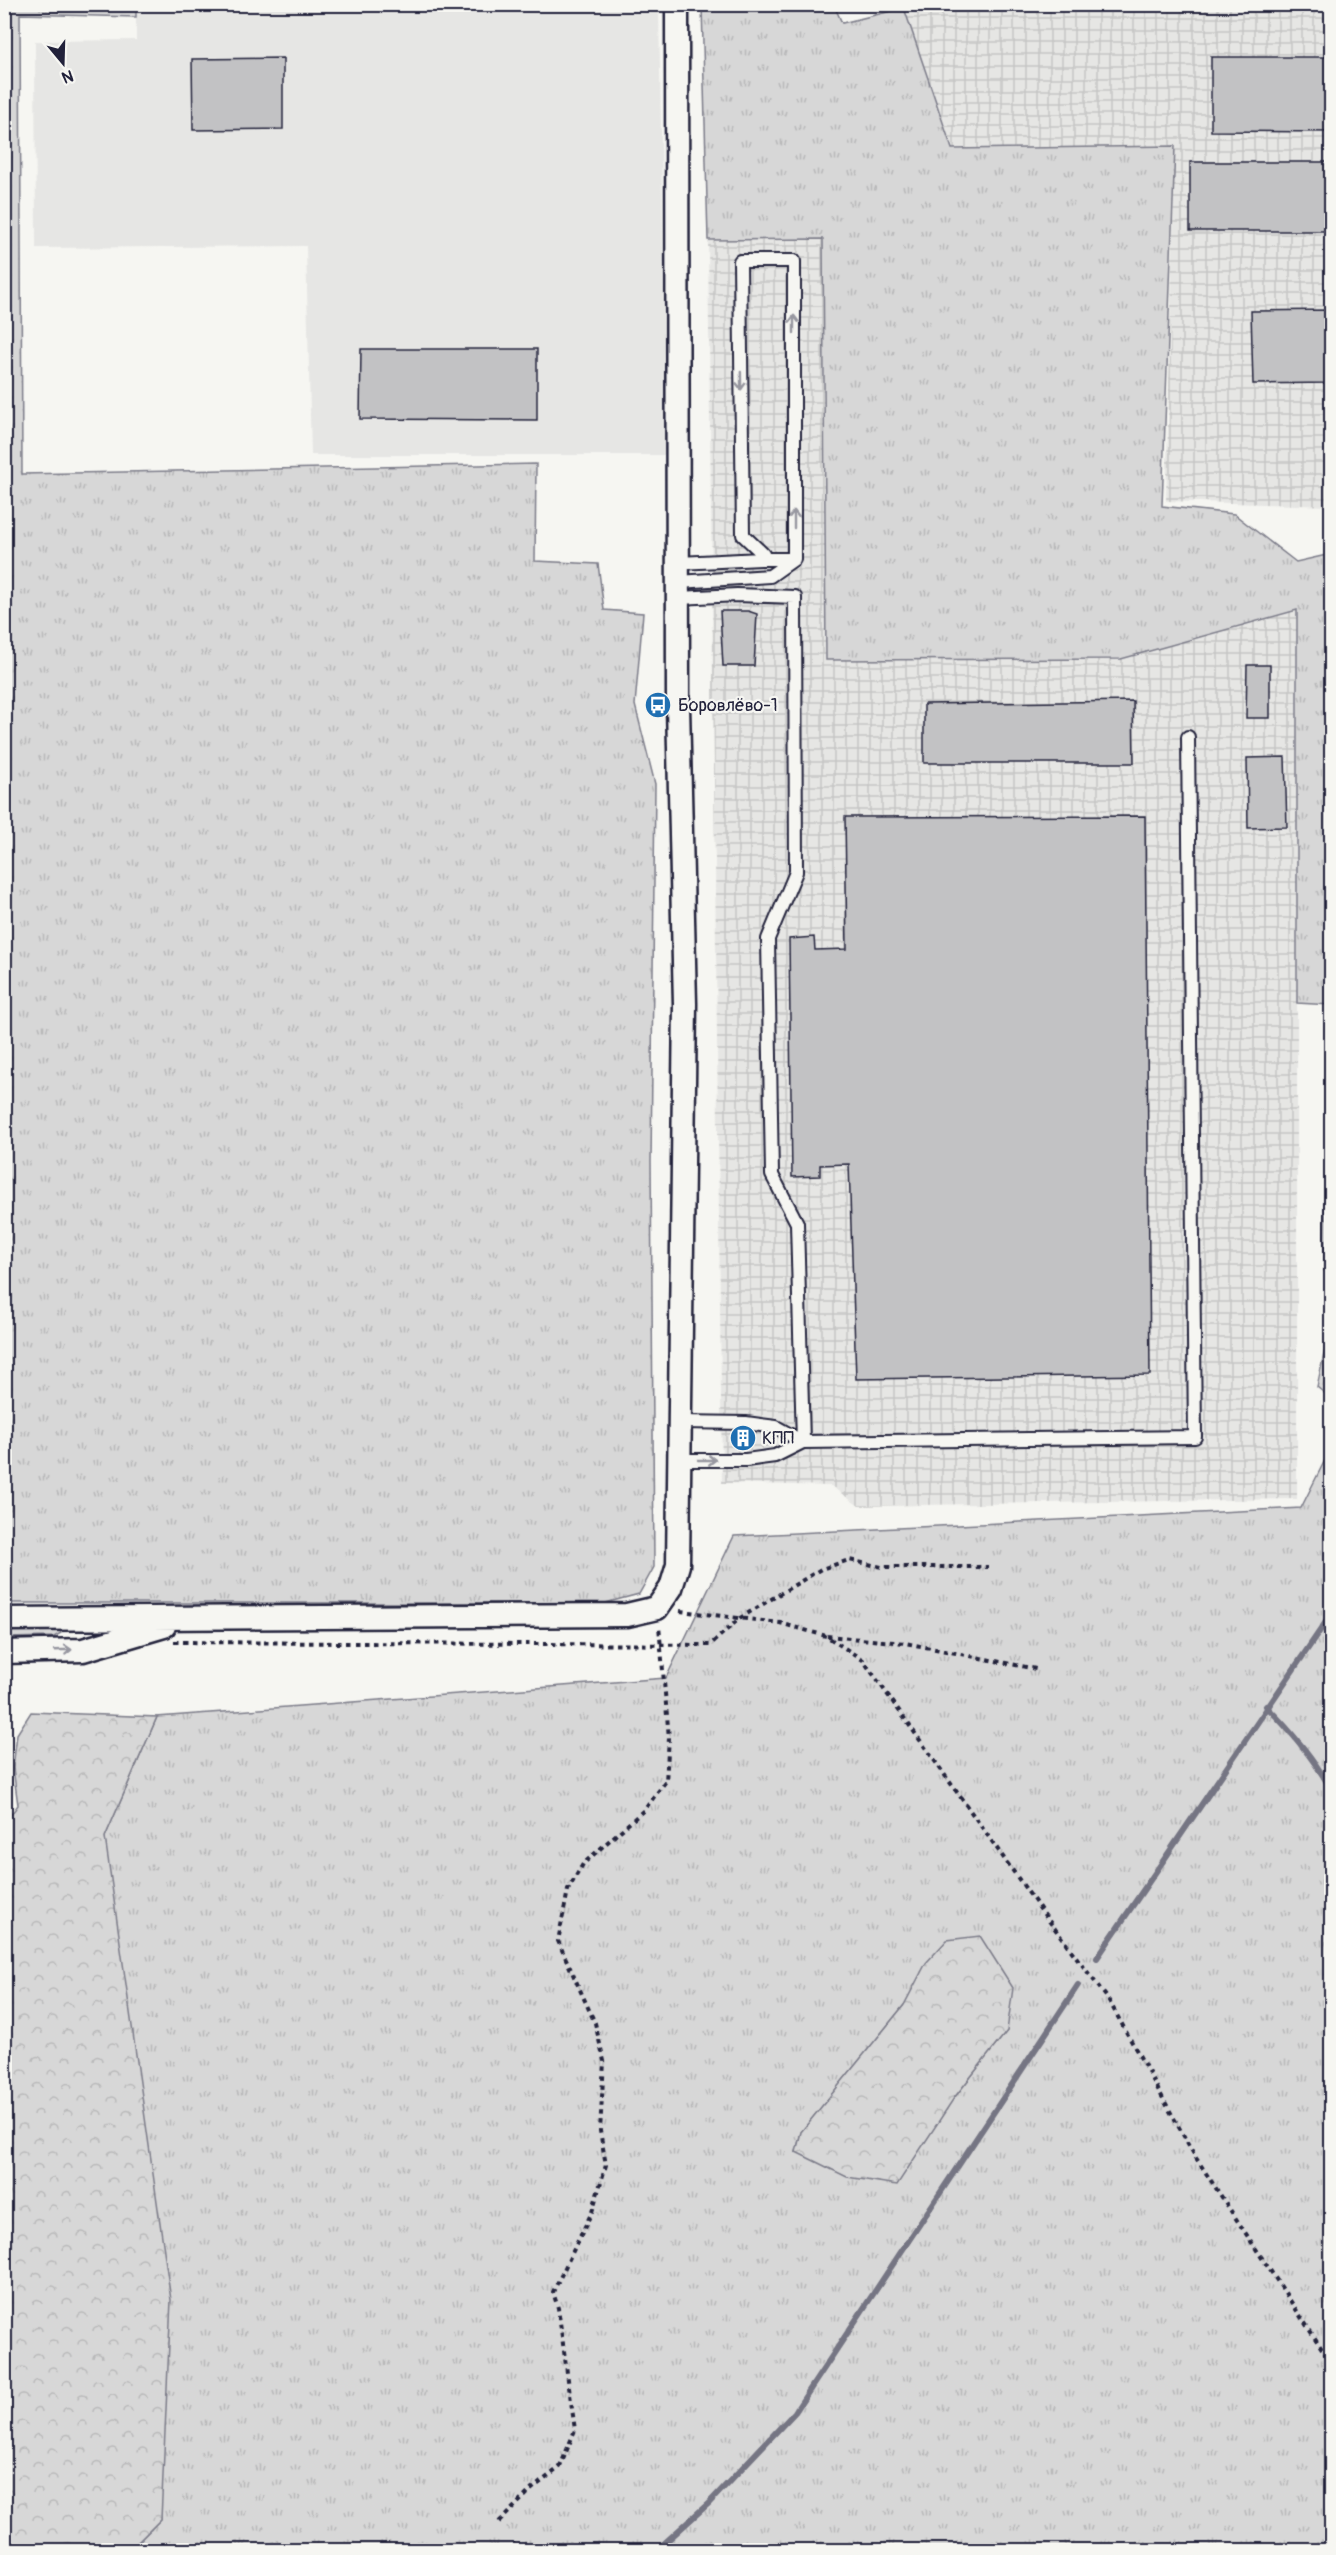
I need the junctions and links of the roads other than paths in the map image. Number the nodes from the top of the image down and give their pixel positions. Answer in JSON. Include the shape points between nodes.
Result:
{"nodes":[{"id":1,"x":677,"y":4,"type":"edge"},
{"id":2,"x":761,"y":559,"type":"junction"},
{"id":3,"x":794,"y":559,"type":"junction"},
{"id":4,"x":679,"y":581,"type":"junction"},
{"id":5,"x":1188,"y":737,"type":"dead end"},
{"id":6,"x":681,"y":1422,"type":"junction"},
{"id":7,"x":803,"y":1442,"type":"junction"},
{"id":8,"x":680,"y":1460,"type":"junction"},
{"id":9,"x":4,"y":1619,"type":"edge"},
{"id":10,"x":189,"y":1619,"type":"junction"},
{"id":11,"x":4,"y":1652,"type":"edge"}],
"edges":[{"from":1,"to":4,"type":"street"},
{"from":2,"to":3,"type":"lane"},
{"from":3,"to":2,"type":"lane","one_way":true,"via":[[794,261],[740,261],[743,535],[764,554]]},
{"from":2,"to":4,"type":"lane"},
{"from":3,"to":4,"type":"lane","via":[[770,576]]},
{"from":4,"to":6,"type":"street","via":[[685,1004]]},
{"from":4,"to":7,"type":"lane","via":[[738,595],[795,597],[796,872],[768,939],[772,1175],[797,1222]]},
{"from":5,"to":7,"type":"lane","via":[[1195,1437]]},
{"from":6,"to":7,"type":"lane","via":[[776,1427]]},
{"from":6,"to":8,"type":"street"},
{"from":8,"to":7,"type":"lane","one_way":true,"via":[[776,1456]]},
{"from":8,"to":10,"type":"street","via":[[678,1565],[671,1588],[657,1608],[627,1615]]},
{"from":9,"to":10,"type":"street"},
{"from":11,"to":10,"type":"street","one_way":true,"via":[[82,1650]]}]}
